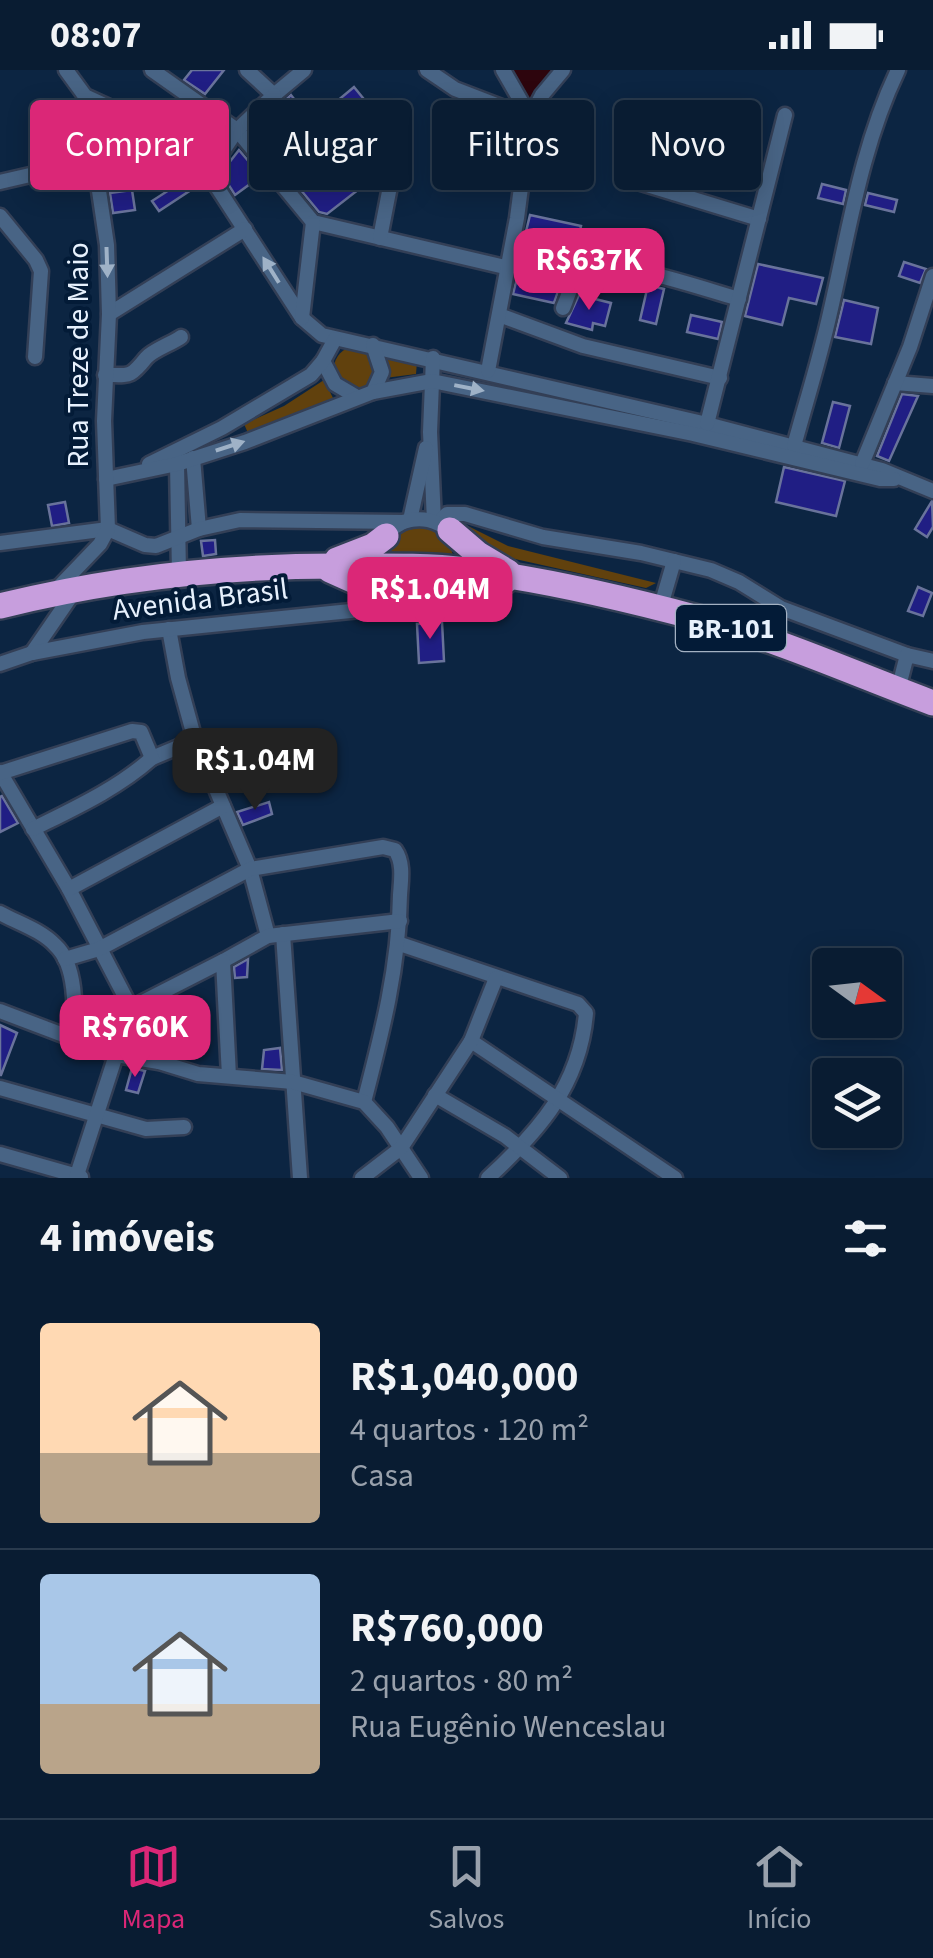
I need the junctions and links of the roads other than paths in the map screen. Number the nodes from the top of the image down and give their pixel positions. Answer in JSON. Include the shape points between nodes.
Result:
{"nodes":[{"id":1,"x":66,"y":70,"type":"edge"},
{"id":2,"x":152,"y":70,"type":"edge"},
{"id":3,"x":247,"y":70,"type":"edge"},
{"id":4,"x":304,"y":70,"type":"edge"},
{"id":5,"x":427,"y":70,"type":"edge"},
{"id":6,"x":503,"y":70,"type":"edge"},
{"id":7,"x":562,"y":70,"type":"edge"},
{"id":8,"x":898,"y":70,"type":"edge"},
{"id":9,"x":274,"y":95,"type":"junction"},
{"id":10,"x":85,"y":96,"type":"junction"},
{"id":11,"x":86,"y":100,"type":"edge"},
{"id":12,"x":93,"y":100,"type":"edge"},
{"id":13,"x":486,"y":100,"type":"edge"},
{"id":14,"x":520,"y":100,"type":"edge"},
{"id":15,"x":539,"y":100,"type":"edge"},
{"id":16,"x":784,"y":116,"type":"dead end"},
{"id":17,"x":236,"y":130,"type":"junction"},
{"id":18,"x":229,"y":141,"type":"edge"},
{"id":19,"x":30,"y":175,"type":"edge"},
{"id":20,"x":0,"y":182,"type":"edge"},
{"id":21,"x":100,"y":190,"type":"edge"},
{"id":22,"x":219,"y":190,"type":"edge"},
{"id":23,"x":389,"y":190,"type":"edge"},
{"id":24,"x":520,"y":190,"type":"edge"},
{"id":25,"x":664,"y":190,"type":"edge"},
{"id":26,"x":675,"y":190,"type":"edge"},
{"id":27,"x":674,"y":193,"type":"junction"},
{"id":28,"x":0,"y":216,"type":"edge"},
{"id":29,"x":759,"y":219,"type":"junction"},
{"id":30,"x":314,"y":222,"type":"junction"},
{"id":31,"x":245,"y":229,"type":"junction"},
{"id":32,"x":380,"y":238,"type":"junction"},
{"id":33,"x":509,"y":268,"type":"junction"},
{"id":34,"x":933,"y":276,"type":"edge"},
{"id":35,"x":739,"y":299,"type":"junction"},
{"id":36,"x":564,"y":308,"type":"dead end"},
{"id":37,"x":108,"y":314,"type":"junction"},
{"id":38,"x":499,"y":316,"type":"junction"},
{"id":39,"x":302,"y":318,"type":"junction"},
{"id":40,"x":180,"y":337,"type":"dead end"},
{"id":41,"x":335,"y":339,"type":"junction"},
{"id":42,"x":373,"y":345,"type":"junction"},
{"id":43,"x":35,"y":357,"type":"dead end"},
{"id":44,"x":433,"y":358,"type":"junction"},
{"id":45,"x":323,"y":361,"type":"junction"},
{"id":46,"x":488,"y":372,"type":"junction"},
{"id":47,"x":105,"y":375,"type":"junction"},
{"id":48,"x":720,"y":378,"type":"junction"},
{"id":49,"x":432,"y":381,"type":"junction"},
{"id":50,"x":895,"y":383,"type":"junction"},
{"id":51,"x":933,"y":386,"type":"edge"},
{"id":52,"x":373,"y":392,"type":"junction"},
{"id":53,"x":540,"y":393,"type":"junction"},
{"id":54,"x":357,"y":397,"type":"junction"},
{"id":55,"x":707,"y":424,"type":"junction"},
{"id":56,"x":430,"y":432,"type":"junction"},
{"id":57,"x":756,"y":443,"type":"junction"},
{"id":58,"x":794,"y":446,"type":"junction"},
{"id":59,"x":193,"y":458,"type":"junction"},
{"id":60,"x":177,"y":464,"type":"junction"},
{"id":61,"x":862,"y":464,"type":"junction"},
{"id":62,"x":136,"y":471,"type":"junction"},
{"id":63,"x":898,"y":478,"type":"junction"},
{"id":64,"x":106,"y":479,"type":"junction"},
{"id":65,"x":933,"y":491,"type":"edge"},
{"id":66,"x":441,"y":525,"type":"junction"},
{"id":67,"x":399,"y":526,"type":"junction"},
{"id":68,"x":199,"y":529,"type":"junction"},
{"id":69,"x":108,"y":530,"type":"junction"},
{"id":70,"x":178,"y":538,"type":"junction"},
{"id":71,"x":0,"y":542,"type":"edge"},
{"id":72,"x":674,"y":560,"type":"junction"},
{"id":73,"x":320,"y":566,"type":"junction"},
{"id":74,"x":377,"y":566,"type":"junction"},
{"id":75,"x":463,"y":570,"type":"junction"},
{"id":76,"x":179,"y":573,"type":"junction"},
{"id":77,"x":522,"y":579,"type":"junction"},
{"id":78,"x":65,"y":591,"type":"junction"},
{"id":79,"x":404,"y":602,"type":"junction"},
{"id":80,"x":438,"y":602,"type":"junction"},
{"id":81,"x":0,"y":606,"type":"edge"},
{"id":82,"x":660,"y":609,"type":"junction"},
{"id":83,"x":168,"y":629,"type":"junction"},
{"id":84,"x":32,"y":653,"type":"junction"},
{"id":85,"x":907,"y":655,"type":"junction"},
{"id":86,"x":933,"y":660,"type":"edge"},
{"id":87,"x":0,"y":664,"type":"edge"},
{"id":88,"x":898,"y":690,"type":"junction"},
{"id":89,"x":933,"y":704,"type":"edge"},
{"id":90,"x":195,"y":740,"type":"junction"},
{"id":91,"x":152,"y":758,"type":"junction"},
{"id":92,"x":0,"y":772,"type":"edge"},
{"id":93,"x":223,"y":806,"type":"junction"},
{"id":94,"x":33,"y":830,"type":"junction"},
{"id":95,"x":250,"y":869,"type":"junction"},
{"id":96,"x":69,"y":889,"type":"junction"},
{"id":97,"x":0,"y":913,"type":"edge"},
{"id":98,"x":400,"y":921,"type":"junction"},
{"id":99,"x":276,"y":935,"type":"junction"},
{"id":100,"x":400,"y":944,"type":"junction"},
{"id":101,"x":99,"y":949,"type":"junction"},
{"id":102,"x":65,"y":959,"type":"junction"},
{"id":103,"x":223,"y":960,"type":"junction"},
{"id":104,"x":496,"y":978,"type":"junction"},
{"id":105,"x":130,"y":1008,"type":"junction"},
{"id":106,"x":0,"y":1010,"type":"edge"},
{"id":107,"x":71,"y":1036,"type":"junction"},
{"id":108,"x":470,"y":1041,"type":"junction"},
{"id":109,"x":116,"y":1055,"type":"junction"},
{"id":110,"x":160,"y":1062,"type":"junction"},
{"id":111,"x":229,"y":1076,"type":"junction"},
{"id":112,"x":293,"y":1082,"type":"junction"},
{"id":113,"x":0,"y":1088,"type":"edge"},
{"id":114,"x":436,"y":1095,"type":"junction"},
{"id":115,"x":364,"y":1102,"type":"junction"},
{"id":116,"x":558,"y":1102,"type":"junction"},
{"id":117,"x":97,"y":1113,"type":"junction"},
{"id":118,"x":184,"y":1127,"type":"dead end"},
{"id":119,"x":401,"y":1148,"type":"junction"},
{"id":120,"x":520,"y":1149,"type":"junction"},
{"id":121,"x":0,"y":1154,"type":"edge"},
{"id":122,"x":79,"y":1177,"type":"edge"},
{"id":123,"x":300,"y":1178,"type":"edge"},
{"id":124,"x":362,"y":1178,"type":"edge"},
{"id":125,"x":420,"y":1178,"type":"edge"},
{"id":126,"x":488,"y":1178,"type":"edge"},
{"id":127,"x":560,"y":1178,"type":"edge"},
{"id":128,"x":675,"y":1178,"type":"edge"}],
"edges":[{"from":1,"to":10,"type":"street"},
{"from":2,"to":17,"type":"street"},
{"from":3,"to":9,"type":"street"},
{"from":4,"to":9,"type":"street"},
{"from":5,"to":13,"type":"street"},
{"from":6,"to":14,"type":"street"},
{"from":7,"to":15,"type":"street"},
{"from":8,"to":58,"type":"street","via":[[864,158]]},
{"from":9,"to":17,"type":"street"},
{"from":10,"to":11,"type":"street","name":"Rua Treze de Maio"},
{"from":10,"to":12,"type":"street"},
{"from":16,"to":29,"type":"street"},
{"from":17,"to":18,"type":"street"},
{"from":17,"to":30,"type":"street"},
{"from":19,"to":20,"type":"street"},
{"from":21,"to":37,"type":"street","name":"Rua Treze de Maio","one_way":true},
{"from":22,"to":31,"type":"street"},
{"from":23,"to":32,"type":"street"},
{"from":24,"to":33,"type":"street"},
{"from":25,"to":27,"type":"street"},
{"from":26,"to":27,"type":"street"},
{"from":27,"to":29,"type":"street"},
{"from":28,"to":43,"type":"street","via":[[41,272]]},
{"from":29,"to":35,"type":"street"},
{"from":30,"to":32,"type":"street"},
{"from":30,"to":39,"type":"street"},
{"from":31,"to":37,"type":"street"},
{"from":39,"to":31,"type":"street","one_way":true},
{"from":32,"to":33,"type":"street"},
{"from":33,"to":38,"type":"street"},
{"from":34,"to":50,"type":"street"},
{"from":35,"to":36,"type":"street","via":[[601,265],[577,275]]},
{"from":35,"to":48,"type":"street"},
{"from":37,"to":47,"type":"street","name":"Rua Treze de Maio"},
{"from":38,"to":46,"type":"street"},
{"from":38,"to":48,"type":"street","via":[[572,342]]},
{"from":39,"to":41,"type":"street"},
{"from":40,"to":47,"type":"street","via":[[130,374]]},
{"from":41,"to":42,"type":"street"},
{"from":41,"to":45,"type":"street"},
{"from":42,"to":44,"type":"street"},
{"from":42,"to":52,"type":"street","via":[[382,365]]},
{"from":44,"to":46,"type":"street"},
{"from":44,"to":49,"type":"street"},
{"from":45,"to":54,"type":"street","via":[[335,384]]},
{"from":45,"to":62,"type":"street","via":[[261,406]]},
{"from":46,"to":53,"type":"street"},
{"from":47,"to":64,"type":"street","name":"Rua Treze de Maio"},
{"from":48,"to":55,"type":"street"},
{"from":49,"to":52,"type":"street"},
{"from":49,"to":53,"type":"street","one_way":true},
{"from":49,"to":56,"type":"street"},
{"from":50,"to":51,"type":"street"},
{"from":50,"to":61,"type":"street"},
{"from":52,"to":54,"type":"street"},
{"from":53,"to":55,"type":"street"},
{"from":53,"to":57,"type":"street"},
{"from":59,"to":54,"type":"street","one_way":true},
{"from":55,"to":57,"type":"street"},
{"from":56,"to":66,"type":"street"},
{"from":56,"to":67,"type":"street"},
{"from":57,"to":58,"type":"street"},
{"from":57,"to":63,"type":"street","via":[[880,479]]},
{"from":58,"to":61,"type":"street"},
{"from":59,"to":60,"type":"street"},
{"from":59,"to":68,"type":"street"},
{"from":60,"to":62,"type":"street"},
{"from":60,"to":70,"type":"street"},
{"from":61,"to":63,"type":"street"},
{"from":62,"to":64,"type":"street"},
{"from":63,"to":65,"type":"street"},
{"from":64,"to":69,"type":"street","name":"Rua Treze de Maio"},
{"from":66,"to":67,"type":"street"},
{"from":66,"to":72,"type":"street","via":[[456,512],[543,537]]},
{"from":66,"to":75,"type":"street","via":[[459,542]]},
{"from":66,"to":77,"type":"highway"},
{"from":67,"to":68,"type":"street","via":[[240,520]]},
{"from":67,"to":73,"type":"highway","via":[[374,546]]},
{"from":67,"to":74,"type":"street","via":[[379,549]]},
{"from":68,"to":70,"type":"street"},
{"from":69,"to":70,"type":"street","via":[[145,545]]},
{"from":69,"to":71,"type":"street"},
{"from":69,"to":78,"type":"street"},
{"from":70,"to":76,"type":"street"},
{"from":72,"to":82,"type":"street"},
{"from":72,"to":85,"type":"street","via":[[727,576],[781,608]]},
{"from":73,"to":74,"type":"highway","number":"BR-101"},
{"from":73,"to":76,"type":"highway","number":"BR-101"},
{"from":73,"to":79,"type":"highway"},
{"from":74,"to":75,"type":"highway","number":"BR-101"},
{"from":74,"to":79,"type":"street","via":[[387,590]]},
{"from":75,"to":77,"type":"highway","number":"BR-101"},
{"from":75,"to":80,"type":"street"},
{"from":76,"to":78,"type":"highway","number":"BR-101"},
{"from":77,"to":80,"type":"highway"},
{"from":77,"to":82,"type":"highway","number":"BR-101"},
{"from":78,"to":81,"type":"highway","number":"BR-101"},
{"from":78,"to":84,"type":"street"},
{"from":79,"to":80,"type":"street","name":"Avenida Brasil"},
{"from":79,"to":83,"type":"street","name":"Avenida Brasil"},
{"from":82,"to":88,"type":"highway","number":"BR-101"},
{"from":83,"to":84,"type":"street","name":"Avenida Brasil"},
{"from":83,"to":90,"type":"street"},
{"from":84,"to":87,"type":"street","name":"Avenida Brasil"},
{"from":85,"to":86,"type":"street"},
{"from":85,"to":88,"type":"street"},
{"from":88,"to":89,"type":"highway","number":"BR-101"},
{"from":90,"to":91,"type":"street"},
{"from":90,"to":93,"type":"street"},
{"from":91,"to":92,"type":"street","via":[[141,732],[132,731]]},
{"from":91,"to":94,"type":"street","via":[[118,785]]},
{"from":92,"to":94,"type":"street"},
{"from":93,"to":95,"type":"street"},
{"from":93,"to":96,"type":"street"},
{"from":94,"to":96,"type":"street"},
{"from":95,"to":98,"type":"street","via":[[390,848],[400,856]]},
{"from":95,"to":99,"type":"street"},
{"from":95,"to":101,"type":"street"},
{"from":96,"to":101,"type":"street"},
{"from":97,"to":102,"type":"street","via":[[43,935]]},
{"from":98,"to":99,"type":"street"},
{"from":98,"to":100,"type":"street"},
{"from":99,"to":103,"type":"street"},
{"from":99,"to":112,"type":"street"},
{"from":100,"to":104,"type":"street"},
{"from":100,"to":115,"type":"street"},
{"from":101,"to":102,"type":"street"},
{"from":101,"to":105,"type":"street"},
{"from":102,"to":107,"type":"street","via":[[75,1007]]},
{"from":103,"to":105,"type":"street"},
{"from":103,"to":111,"type":"street"},
{"from":104,"to":108,"type":"street"},
{"from":104,"to":116,"type":"street","via":[[584,1008],[578,1062]]},
{"from":105,"to":110,"type":"street"},
{"from":106,"to":107,"type":"street"},
{"from":107,"to":109,"type":"street"},
{"from":108,"to":114,"type":"street"},
{"from":108,"to":116,"type":"street"},
{"from":109,"to":110,"type":"street"},
{"from":109,"to":117,"type":"street"},
{"from":110,"to":111,"type":"street"},
{"from":111,"to":112,"type":"street"},
{"from":112,"to":115,"type":"street"},
{"from":112,"to":123,"type":"street"},
{"from":113,"to":117,"type":"street"},
{"from":114,"to":119,"type":"street"},
{"from":114,"to":120,"type":"street"},
{"from":115,"to":119,"type":"street"},
{"from":116,"to":120,"type":"street"},
{"from":116,"to":128,"type":"street"},
{"from":117,"to":118,"type":"street","via":[[146,1129]]},
{"from":117,"to":122,"type":"street"},
{"from":119,"to":124,"type":"street"},
{"from":119,"to":125,"type":"street"},
{"from":120,"to":126,"type":"street"},
{"from":120,"to":127,"type":"street"},
{"from":121,"to":122,"type":"street"}]}
